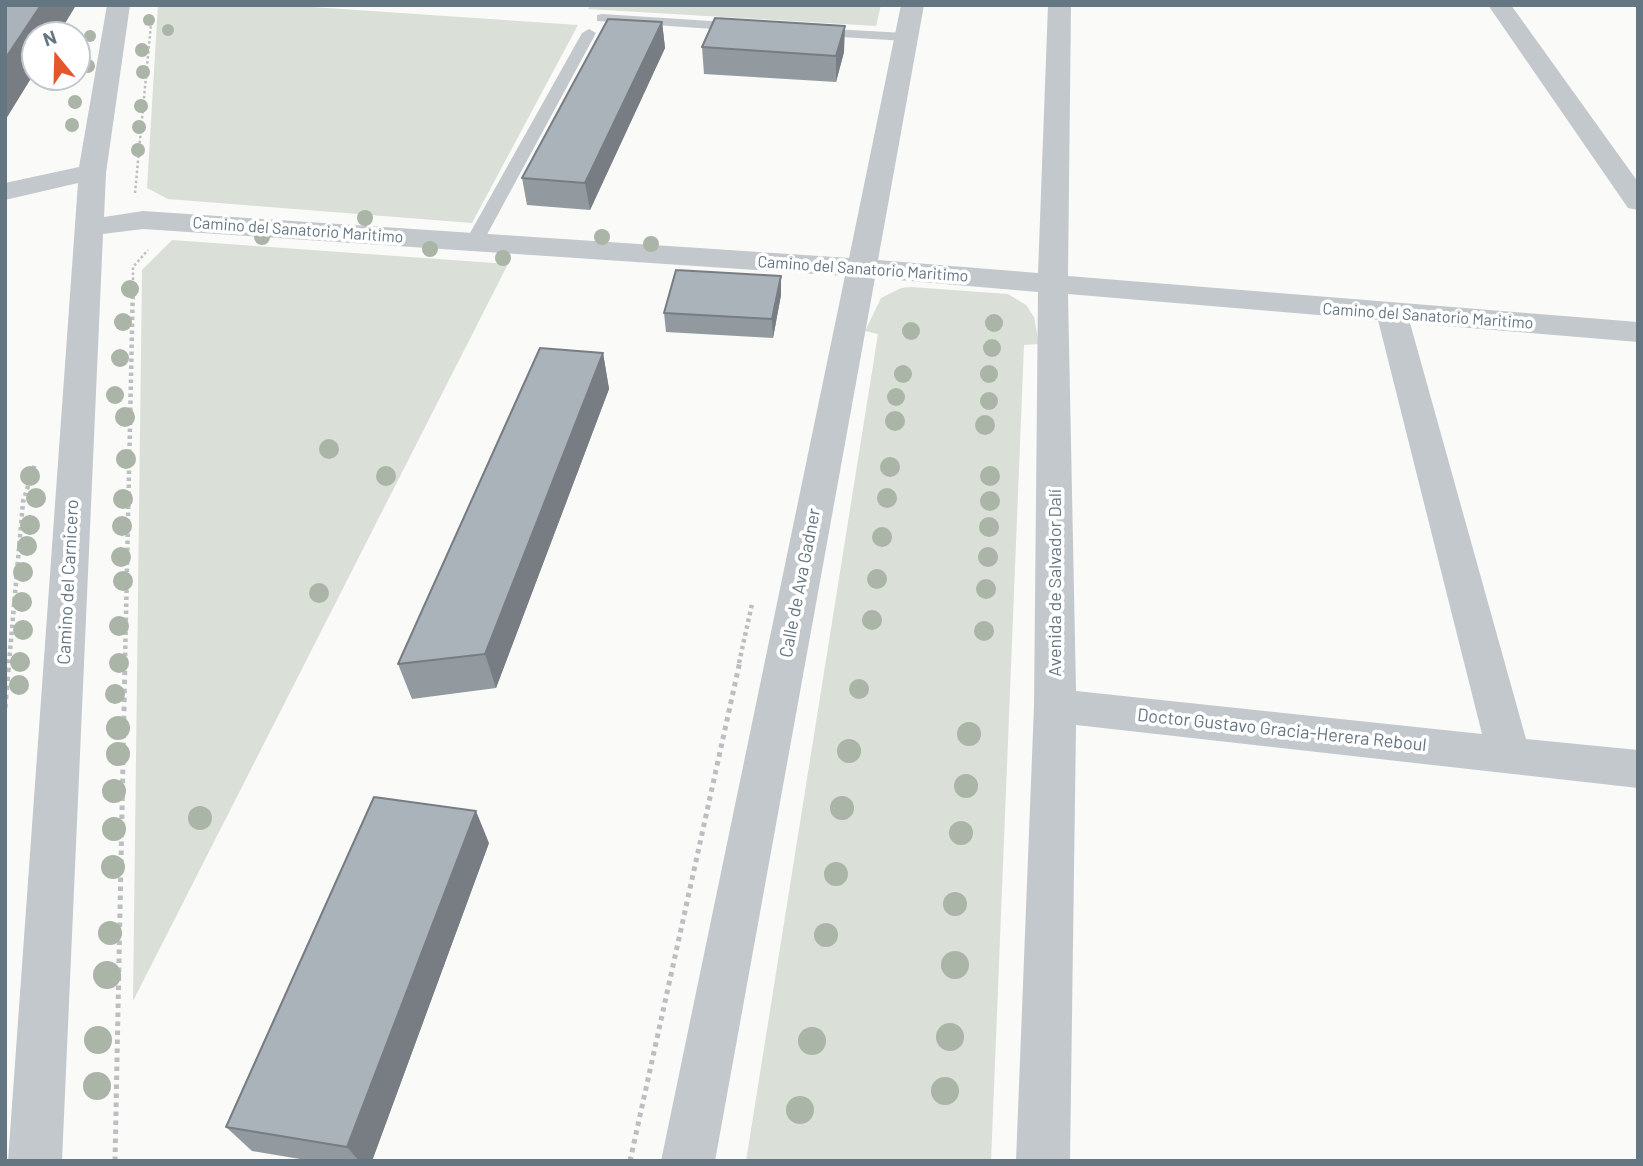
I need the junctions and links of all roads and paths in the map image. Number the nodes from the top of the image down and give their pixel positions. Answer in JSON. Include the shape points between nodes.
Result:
{"nodes":[{"id":1,"x":1060,"y":5,"type":"edge"},
{"id":2,"x":1499,"y":5,"type":"edge"},
{"id":3,"x":136,"y":12,"type":"edge"},
{"id":4,"x":603,"y":18,"type":"dead end"},
{"id":5,"x":909,"y":21,"type":"edge"},
{"id":6,"x":757,"y":28,"type":"edge"},
{"id":7,"x":799,"y":31,"type":"edge"},
{"id":8,"x":589,"y":33,"type":"dead end"},
{"id":9,"x":92,"y":173,"type":"junction"},
{"id":10,"x":5,"y":192,"type":"edge"},
{"id":11,"x":135,"y":197,"type":"dead end"},
{"id":12,"x":1638,"y":202,"type":"edge"},
{"id":13,"x":171,"y":222,"type":"junction"},
{"id":14,"x":89,"y":228,"type":"junction"},
{"id":15,"x":474,"y":242,"type":"junction"},
{"id":16,"x":862,"y":268,"type":"junction"},
{"id":17,"x":1053,"y":283,"type":"junction"},
{"id":18,"x":1392,"y":313,"type":"junction"},
{"id":19,"x":1638,"y":331,"type":"edge"},
{"id":20,"x":755,"y":594,"type":"dead end"},
{"id":21,"x":1055,"y":706,"type":"junction"},
{"id":22,"x":1508,"y":753,"type":"junction"},
{"id":23,"x":1638,"y":769,"type":"edge"},
{"id":24,"x":35,"y":1161,"type":"edge"},
{"id":25,"x":115,"y":1161,"type":"edge"},
{"id":26,"x":630,"y":1161,"type":"edge"},
{"id":27,"x":688,"y":1161,"type":"edge"},
{"id":28,"x":1043,"y":1161,"type":"edge"}],
"edges":[{"from":1,"to":17,"type":"street","name":"Avenida de Salvador Dalí"},
{"from":2,"to":12,"type":"street"},
{"from":3,"to":9,"type":"street","name":"Camino del Carnicero"},
{"from":3,"to":11,"type":"path"},
{"from":4,"to":6,"type":"lane"},
{"from":5,"to":7,"type":"lane"},
{"from":5,"to":16,"type":"street","name":"Calle de Ava Gadner"},
{"from":8,"to":15,"type":"lane"},
{"from":9,"to":10,"type":"street"},
{"from":9,"to":14,"type":"street","name":"Camino del Carnicero"},
{"from":13,"to":14,"type":"street","name":"Camino del Sanatorio Maritimo","via":[[143,219]]},
{"from":13,"to":15,"type":"street","name":"Camino del Sanatorio Maritimo"},
{"from":13,"to":25,"type":"path","via":[[133,267]]},
{"from":14,"to":24,"type":"street","name":"Camino del Carnicero"},
{"from":15,"to":16,"type":"street","name":"Camino del Sanatorio Maritimo"},
{"from":16,"to":17,"type":"street","name":"Camino del Sanatorio Maritimo"},
{"from":16,"to":27,"type":"street","name":"Calle de Ava Gadner"},
{"from":17,"to":18,"type":"street","name":"Camino del Sanatorio Maritimo"},
{"from":17,"to":21,"type":"street","name":"Avenida de Salvador Dalí"},
{"from":18,"to":19,"type":"street","name":"Camino del Sanatorio Maritimo"},
{"from":18,"to":22,"type":"street"},
{"from":20,"to":26,"type":"path"},
{"from":21,"to":22,"type":"street","name":"Doctor Gustavo Gracia-Herera Reboul"},
{"from":21,"to":28,"type":"street","name":"Avenida de Salvador Dalí"},
{"from":22,"to":23,"type":"street","name":"Doctor Gustavo Gracia-Herera Reboul"}]}
